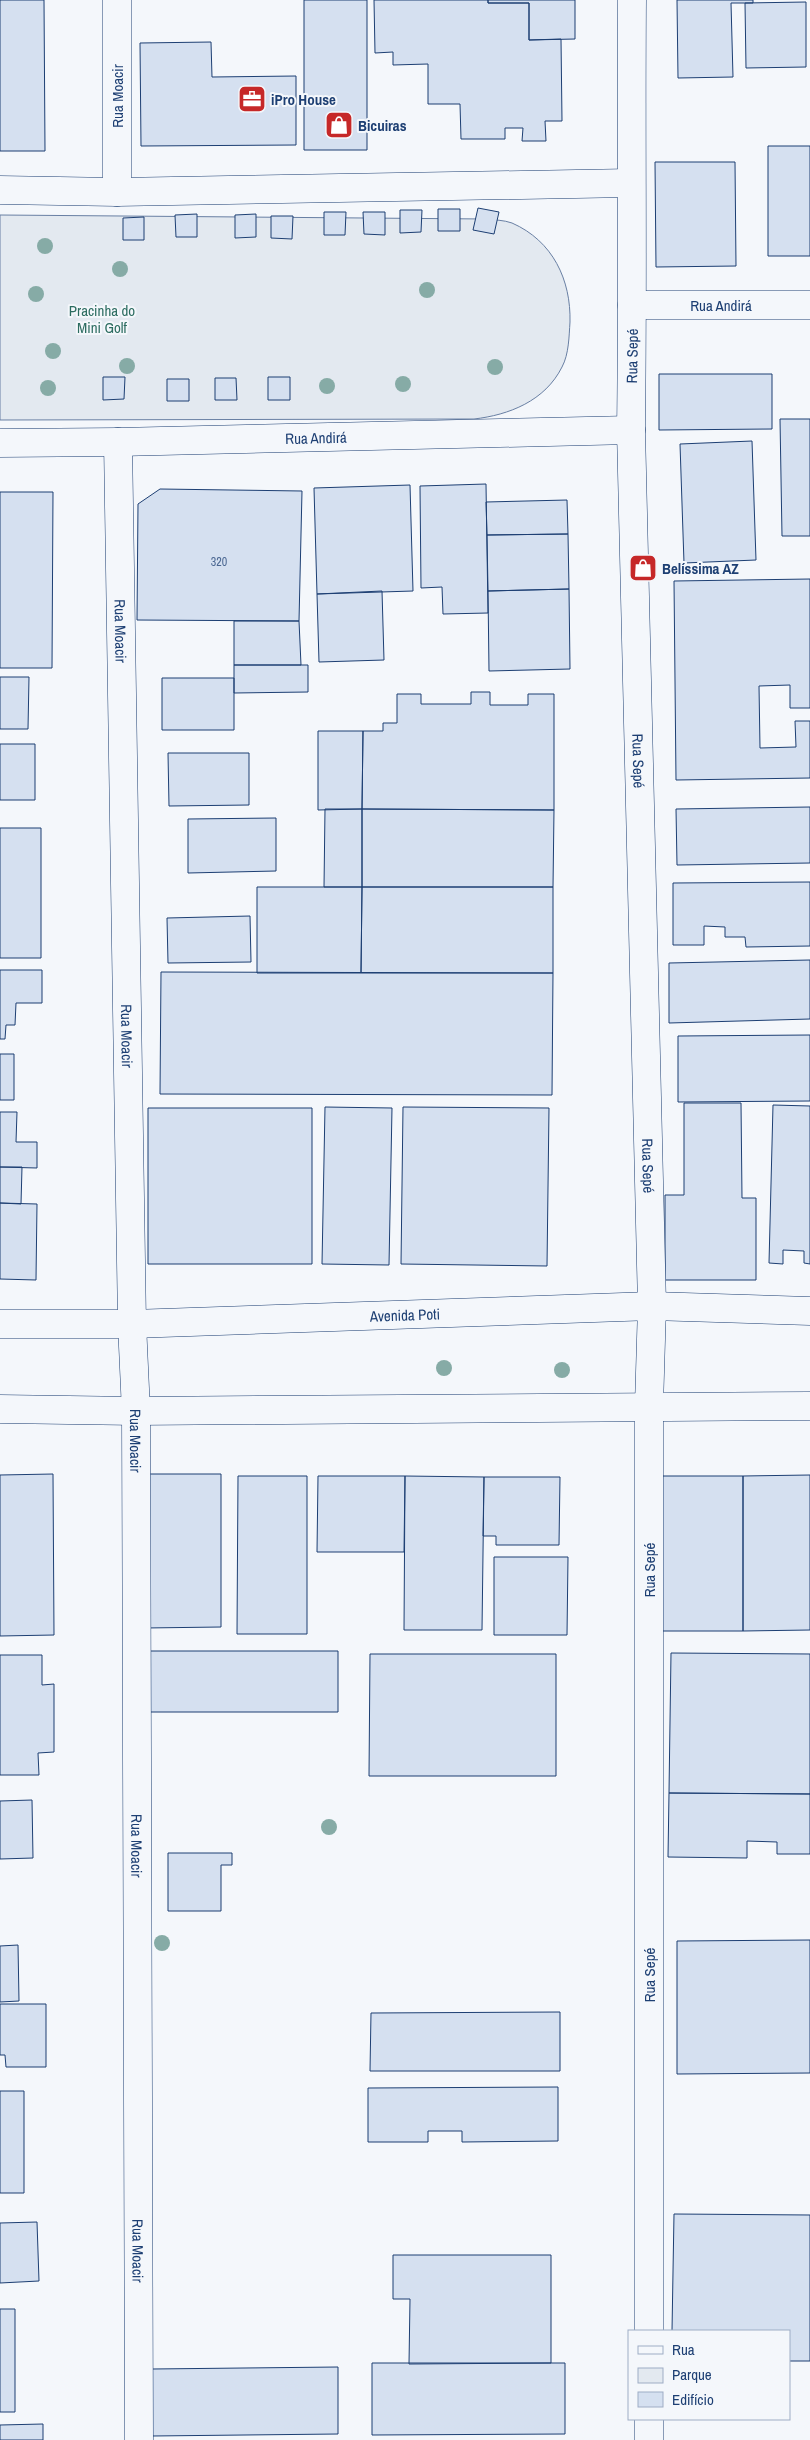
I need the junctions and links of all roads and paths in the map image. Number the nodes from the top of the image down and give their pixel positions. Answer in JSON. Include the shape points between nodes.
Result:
{"nodes":[{"id":1,"x":117,"y":0,"type":"edge"},
{"id":2,"x":632,"y":0,"type":"edge"},
{"id":3,"x":630,"y":183,"type":"junction"},
{"id":4,"x":0,"y":190,"type":"edge"},
{"id":5,"x":117,"y":192,"type":"junction"},
{"id":6,"x":632,"y":305,"type":"junction"},
{"id":7,"x":810,"y":305,"type":"edge"},
{"id":8,"x":631,"y":430,"type":"junction"},
{"id":9,"x":118,"y":442,"type":"junction"},
{"id":10,"x":0,"y":443,"type":"edge"},
{"id":11,"x":652,"y":1306,"type":"junction"},
{"id":12,"x":810,"y":1311,"type":"edge"},
{"id":13,"x":0,"y":1324,"type":"edge"},
{"id":14,"x":132,"y":1324,"type":"junction"},
{"id":15,"x":649,"y":1406,"type":"junction"},
{"id":16,"x":810,"y":1406,"type":"edge"},
{"id":17,"x":0,"y":1409,"type":"edge"},
{"id":18,"x":136,"y":1411,"type":"junction"},
{"id":19,"x":649,"y":2330,"type":"edge"},
{"id":20,"x":649,"y":2420,"type":"edge"},
{"id":21,"x":139,"y":2440,"type":"edge"},
{"id":22,"x":650,"y":2440,"type":"edge"}],
"edges":[{"from":1,"to":5,"type":"street","name":"Rua Moacir"},
{"from":2,"to":3,"type":"street","name":"Rua Sepé"},
{"from":3,"to":5,"type":"street"},
{"from":3,"to":6,"type":"street","name":"Rua Sepé"},
{"from":4,"to":5,"type":"street"},
{"from":6,"to":7,"type":"street","name":"Rua Andirá"},
{"from":6,"to":8,"type":"street","name":"Rua Sepé"},
{"from":8,"to":9,"type":"street","name":"Rua Andirá"},
{"from":8,"to":11,"type":"street","name":"Rua Sepé"},
{"from":9,"to":10,"type":"street","name":"Rua Andirá"},
{"from":9,"to":14,"type":"street","name":"Rua Moacir"},
{"from":11,"to":12,"type":"street","name":"Avenida Poti"},
{"from":11,"to":14,"type":"street","name":"Avenida Poti"},
{"from":11,"to":15,"type":"street","name":"Rua Sepé"},
{"from":13,"to":14,"type":"street","name":"Avenida Poti"},
{"from":14,"to":18,"type":"street","name":"Rua Moacir"},
{"from":15,"to":16,"type":"street"},
{"from":15,"to":18,"type":"street"},
{"from":15,"to":19,"type":"street","name":"Rua Sepé"},
{"from":17,"to":18,"type":"street"},
{"from":18,"to":21,"type":"street","name":"Rua Moacir"},
{"from":20,"to":22,"type":"street"}]}
